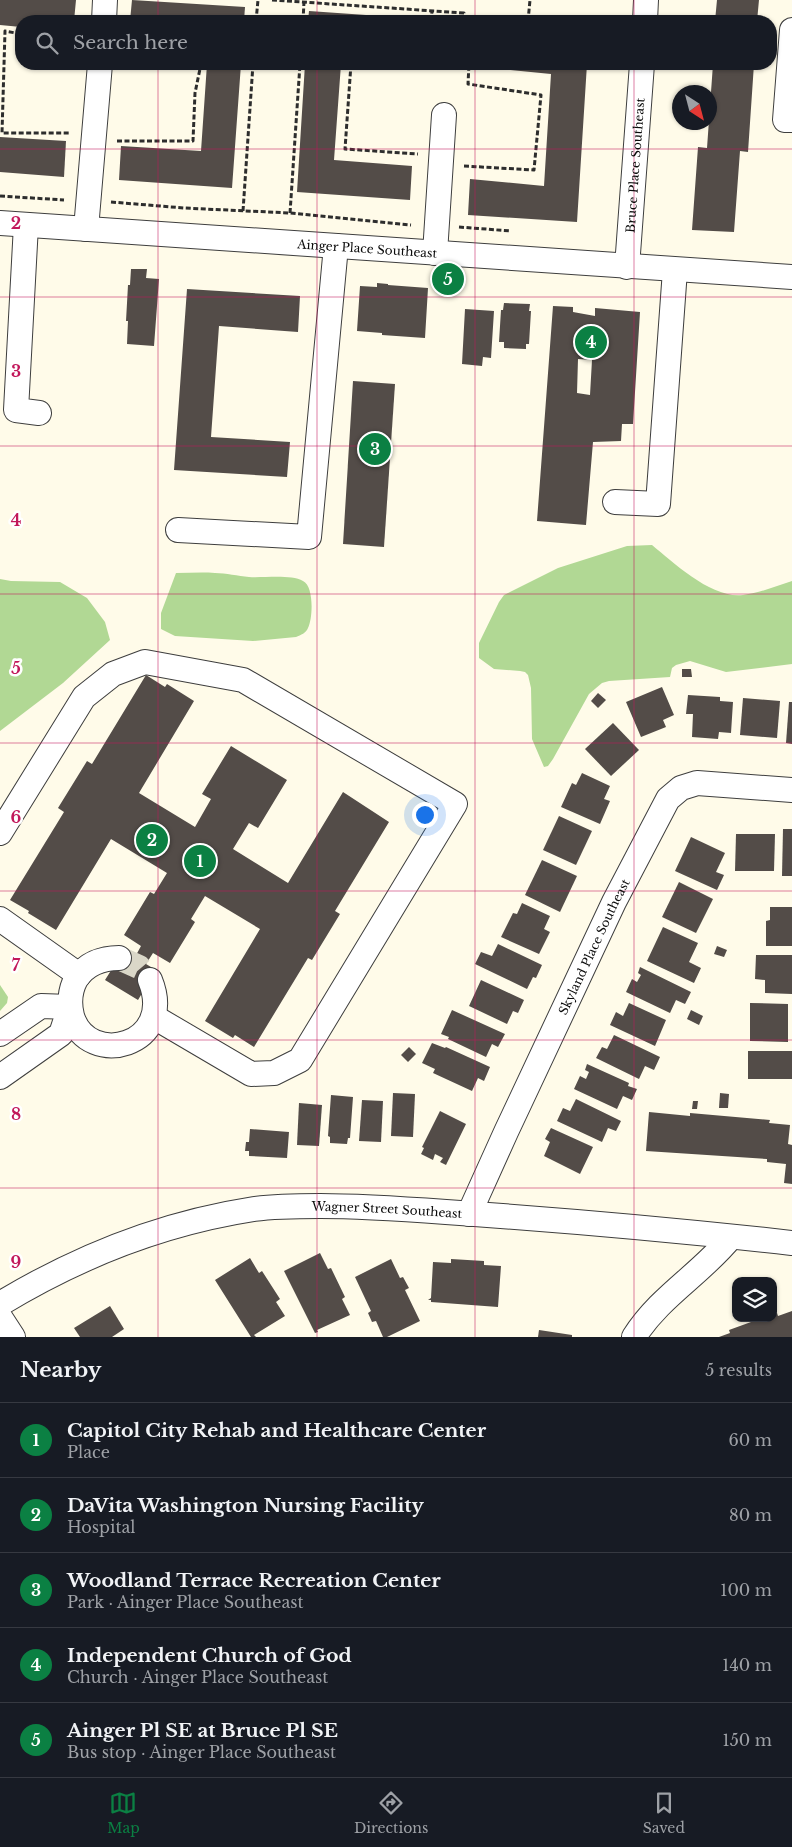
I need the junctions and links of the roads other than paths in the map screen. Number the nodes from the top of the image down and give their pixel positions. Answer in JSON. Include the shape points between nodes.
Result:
{"nodes":[{"id":1,"x":105,"y":0,"type":"edge"},
{"id":2,"x":646,"y":0,"type":"edge"},
{"id":3,"x":104,"y":15,"type":"edge"},
{"id":4,"x":645,"y":15,"type":"edge"},
{"id":5,"x":792,"y":30,"type":"edge"},
{"id":6,"x":100,"y":70,"type":"edge"},
{"id":7,"x":642,"y":70,"type":"edge"},
{"id":8,"x":444,"y":115,"type":"dead end"},
{"id":9,"x":792,"y":120,"type":"edge"},
{"id":10,"x":0,"y":223,"type":"edge"},
{"id":11,"x":26,"y":225,"type":"junction"},
{"id":12,"x":86,"y":229,"type":"junction"},
{"id":13,"x":336,"y":246,"type":"junction"},
{"id":14,"x":435,"y":253,"type":"junction"},
{"id":15,"x":627,"y":267,"type":"junction"},
{"id":16,"x":675,"y":270,"type":"junction"},
{"id":17,"x":792,"y":277,"type":"edge"},
{"id":18,"x":39,"y":413,"type":"dead end"},
{"id":19,"x":615,"y":502,"type":"dead end"},
{"id":20,"x":178,"y":530,"type":"dead end"},
{"id":21,"x":792,"y":790,"type":"edge"},
{"id":22,"x":0,"y":834,"type":"edge"},
{"id":23,"x":0,"y":919,"type":"edge"},
{"id":24,"x":118,"y":958,"type":"tunnel mouth"},
{"id":25,"x":79,"y":974,"type":"junction"},
{"id":26,"x":150,"y":980,"type":"tunnel mouth"},
{"id":27,"x":70,"y":1008,"type":"junction"},
{"id":28,"x":154,"y":1017,"type":"junction"},
{"id":29,"x":0,"y":1034,"type":"edge"},
{"id":30,"x":0,"y":1077,"type":"edge"},
{"id":31,"x":469,"y":1214,"type":"junction"},
{"id":32,"x":731,"y":1236,"type":"junction"},
{"id":33,"x":792,"y":1243,"type":"edge"},
{"id":34,"x":0,"y":1304,"type":"edge"},
{"id":35,"x":0,"y":1317,"type":"edge"},
{"id":36,"x":13,"y":1337,"type":"edge"},
{"id":37,"x":634,"y":1337,"type":"edge"}],
"edges":[{"from":1,"to":3,"type":"street"},
{"from":2,"to":4,"type":"street"},
{"from":5,"to":9,"type":"street","via":[[786,120]]},
{"from":6,"to":12,"type":"street"},
{"from":7,"to":15,"type":"street","name":"Bruce Place Southeast"},
{"from":8,"to":14,"type":"street","via":[[444,227]]},
{"from":10,"to":11,"type":"street","name":"Ainger Place Southeast"},
{"from":11,"to":12,"type":"street","name":"Ainger Place Southeast"},
{"from":11,"to":18,"type":"street","via":[[16,410]]},
{"from":12,"to":13,"type":"street","name":"Ainger Place Southeast"},
{"from":13,"to":14,"type":"street","name":"Ainger Place Southeast"},
{"from":13,"to":20,"type":"street","via":[[309,537]]},
{"from":14,"to":15,"type":"street","name":"Ainger Place Southeast"},
{"from":15,"to":16,"type":"street","name":"Ainger Place Southeast"},
{"from":16,"to":17,"type":"street","name":"Ainger Place Southeast"},
{"from":16,"to":19,"type":"street","via":[[658,504]]},
{"from":21,"to":31,"type":"street","name":"Skyland Place Southeast","via":[[697,783],[681,788],[668,799],[614,902]]},
{"from":22,"to":28,"type":"street","via":[[84,697],[113,674],[145,662],[242,680],[455,804],[300,1060],[274,1073],[251,1074]]},
{"from":23,"to":25,"type":"street"},
{"from":24,"to":25,"type":"street","via":[[105,958]]},
{"from":25,"to":27,"type":"street","via":[[72,985]]},
{"from":26,"to":28,"type":"street","via":[[155,992]]},
{"from":27,"to":28,"type":"street","via":[[74,1022],[83,1034],[110,1046],[134,1040]]},
{"from":27,"to":29,"type":"street","via":[[41,1006]]},
{"from":27,"to":30,"type":"street","via":[[61,1034]]},
{"from":31,"to":32,"type":"street","name":"Wagner Street Southeast"},
{"from":31,"to":34,"type":"street","name":"Wagner Street Southeast","via":[[307,1206],[257,1208],[218,1215],[158,1231],[99,1252]]},
{"from":32,"to":33,"type":"street","name":"Wagner Street Southeast"},
{"from":32,"to":37,"type":"street","via":[[710,1261],[655,1309]]},
{"from":35,"to":36,"type":"street"}]}
